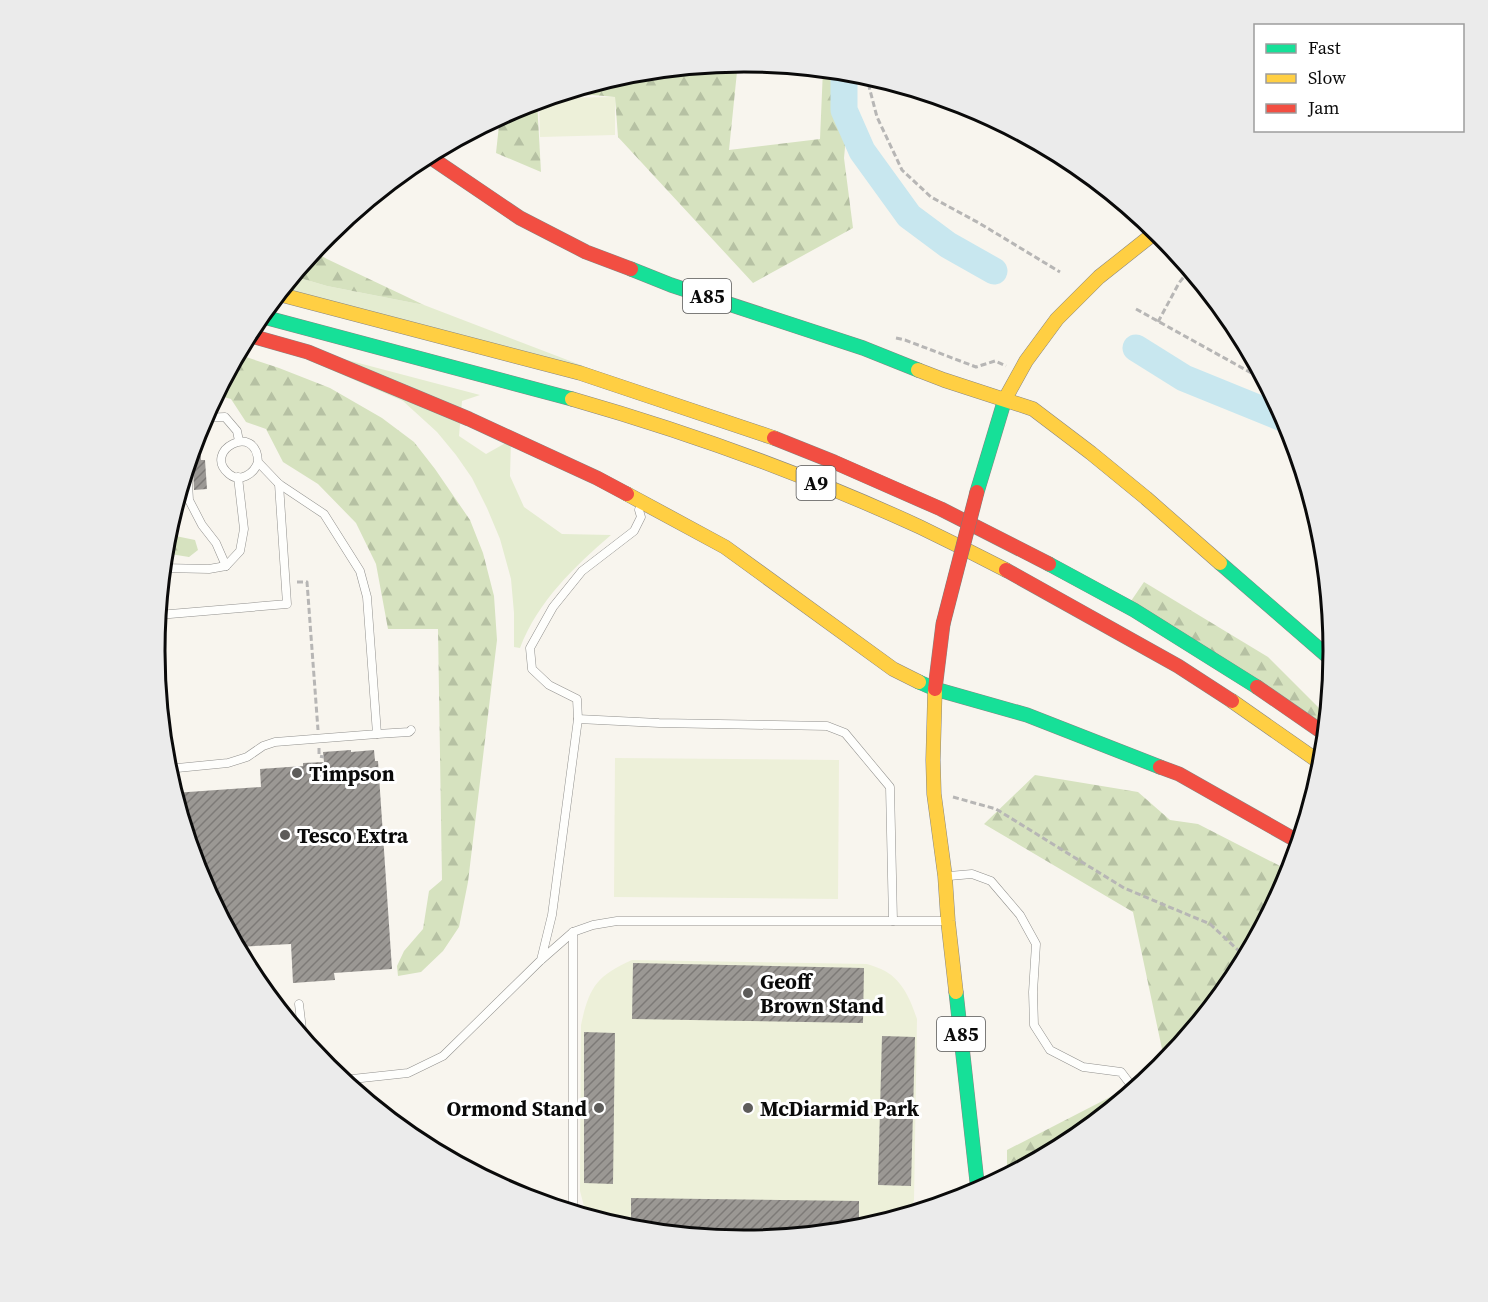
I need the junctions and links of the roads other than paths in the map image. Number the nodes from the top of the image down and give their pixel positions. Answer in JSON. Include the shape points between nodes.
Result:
{"nodes":[{"id":1,"x":436,"y":161,"type":"edge"},
{"id":2,"x":1149,"y":238,"type":"edge"},
{"id":3,"x":287,"y":296,"type":"edge"},
{"id":4,"x":271,"y":319,"type":"edge"},
{"id":5,"x":258,"y":338,"type":"edge"},
{"id":6,"x":1005,"y":399,"type":"junction"},
{"id":7,"x":214,"y":417,"type":"edge"},
{"id":8,"x":239,"y":441,"type":"junction"},
{"id":9,"x":258,"y":462,"type":"junction"},
{"id":10,"x":238,"y":477,"type":"junction"},
{"id":11,"x":279,"y":484,"type":"junction"},
{"id":12,"x":188,"y":490,"type":"edge"},
{"id":13,"x":636,"y":500,"type":"junction"},
{"id":14,"x":226,"y":566,"type":"junction"},
{"id":15,"x":171,"y":568,"type":"edge"},
{"id":16,"x":166,"y":614,"type":"edge"},
{"id":17,"x":1323,"y":652,"type":"edge"},
{"id":18,"x":935,"y":689,"type":"junction"},
{"id":19,"x":578,"y":719,"type":"junction"},
{"id":20,"x":1318,"y":729,"type":"edge"},
{"id":21,"x":411,"y":730,"type":"dead end"},
{"id":22,"x":377,"y":734,"type":"junction"},
{"id":23,"x":1313,"y":758,"type":"edge"},
{"id":24,"x":177,"y":768,"type":"edge"},
{"id":25,"x":1292,"y":838,"type":"edge"},
{"id":26,"x":945,"y":876,"type":"junction"},
{"id":27,"x":892,"y":921,"type":"junction"},
{"id":28,"x":948,"y":921,"type":"junction"},
{"id":29,"x":573,"y":933,"type":"junction"},
{"id":30,"x":541,"y":960,"type":"junction"},
{"id":31,"x":299,"y":1004,"type":"dead end"},
{"id":32,"x":302,"y":1024,"type":"edge"},
{"id":33,"x":354,"y":1079,"type":"edge"},
{"id":34,"x":1129,"y":1083,"type":"edge"},
{"id":35,"x":977,"y":1181,"type":"edge"},
{"id":36,"x":573,"y":1204,"type":"edge"}],
"edges":[{"from":1,"to":6,"type":"main road","number":"A85","via":[[520,218],[586,252]]},
{"from":2,"to":6,"type":"main road","via":[[1057,319],[1026,361]]},
{"from":3,"to":20,"type":"main road","number":"A9","via":[[580,373],[781,440],[834,462],[941,508],[1134,610]]},
{"from":4,"to":23,"type":"main road","number":"A9","via":[[632,416],[822,486],[919,527],[1034,584],[1178,666]]},
{"from":5,"to":13,"type":"main road","via":[[308,352],[469,419]]},
{"from":6,"to":17,"type":"main road","via":[[1033,409],[1091,453]]},
{"from":6,"to":18,"type":"main road","number":"A85","bridge":true,"via":[[943,624]]},
{"from":7,"to":8,"type":"lane","via":[[225,417],[237,431]]},
{"from":8,"to":9,"type":"lane","via":[[253,447]]},
{"from":8,"to":10,"type":"lane","via":[[224,450],[222,459],[228,473]]},
{"from":9,"to":10,"type":"lane","via":[[253,471]]},
{"from":9,"to":11,"type":"lane"},
{"from":10,"to":14,"type":"lane","via":[[244,530],[240,551]]},
{"from":11,"to":16,"type":"lane","via":[[288,604]]},
{"from":11,"to":22,"type":"lane","via":[[324,514],[360,571],[367,597]]},
{"from":12,"to":14,"type":"lane","via":[[189,500]]},
{"from":13,"to":18,"type":"main road","via":[[725,547],[893,669]]},
{"from":13,"to":19,"type":"lane","via":[[641,517],[634,531],[582,571],[553,607],[530,648],[532,669],[549,685],[577,699]]},
{"from":14,"to":15,"type":"lane"},
{"from":18,"to":25,"type":"main road","via":[[1027,714],[1179,774]]},
{"from":18,"to":26,"type":"main road","number":"A85","via":[[934,794]]},
{"from":19,"to":27,"type":"lane","via":[[827,726],[845,733],[890,787]]},
{"from":19,"to":30,"type":"lane","via":[[552,915]]},
{"from":21,"to":22,"type":"lane"},
{"from":22,"to":24,"type":"lane","via":[[275,742],[228,763]]},
{"from":26,"to":28,"type":"main road","number":"A85"},
{"from":26,"to":34,"type":"lane","via":[[972,874],[991,881],[1020,915],[1036,944],[1034,1025],[1050,1050],[1083,1067],[1121,1072]]},
{"from":27,"to":28,"type":"lane"},
{"from":27,"to":29,"type":"lane","via":[[617,921]]},
{"from":28,"to":35,"type":"main road","number":"A85"},
{"from":29,"to":30,"type":"lane"},
{"from":29,"to":36,"type":"lane"},
{"from":30,"to":33,"type":"lane","via":[[443,1056],[408,1073]]},
{"from":31,"to":32,"type":"lane"}]}
